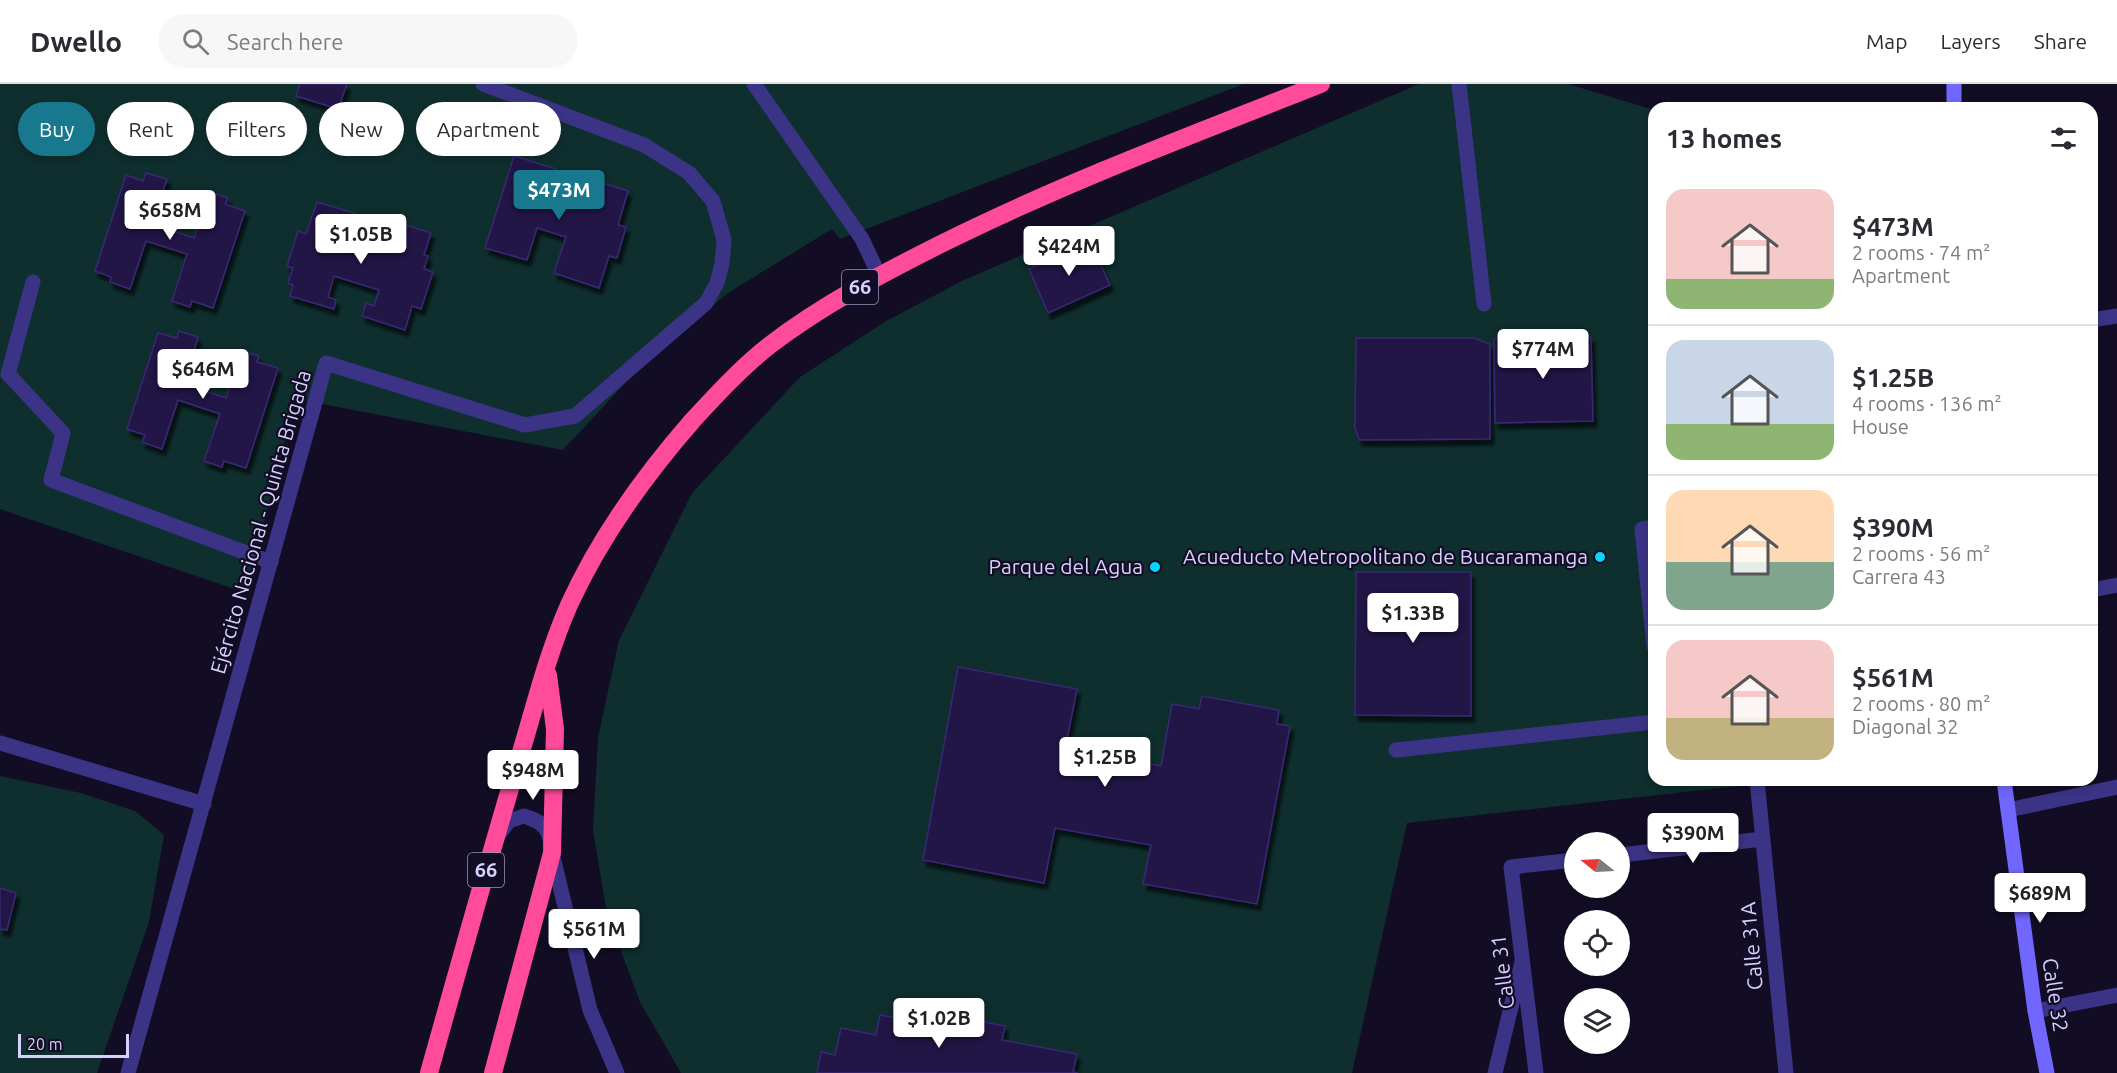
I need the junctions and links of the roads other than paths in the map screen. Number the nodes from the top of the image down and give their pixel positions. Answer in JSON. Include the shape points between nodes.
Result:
{"nodes":[{"id":1,"x":483,"y":84,"type":"edge"},
{"id":2,"x":754,"y":84,"type":"edge"},
{"id":3,"x":1321,"y":84,"type":"edge"},
{"id":4,"x":1459,"y":84,"type":"edge"},
{"id":5,"x":1954,"y":84,"type":"edge"},
{"id":6,"x":1954,"y":102,"type":"edge"},
{"id":7,"x":879,"y":275,"type":"junction"},
{"id":8,"x":33,"y":282,"type":"dead end"},
{"id":9,"x":1484,"y":304,"type":"dead end"},
{"id":10,"x":2117,"y":315,"type":"edge"},
{"id":11,"x":2098,"y":319,"type":"edge"},
{"id":12,"x":1648,"y":528,"type":"edge"},
{"id":13,"x":271,"y":562,"type":"junction"},
{"id":14,"x":2117,"y":585,"type":"edge"},
{"id":15,"x":1648,"y":588,"type":"edge"},
{"id":16,"x":2098,"y":589,"type":"edge"},
{"id":17,"x":547,"y":667,"type":"junction"},
{"id":18,"x":1648,"y":723,"type":"edge"},
{"id":19,"x":0,"y":743,"type":"edge"},
{"id":20,"x":1396,"y":750,"type":"dead end"},
{"id":21,"x":1758,"y":786,"type":"edge"},
{"id":22,"x":2005,"y":786,"type":"edge"},
{"id":23,"x":2117,"y":787,"type":"edge"},
{"id":24,"x":204,"y":804,"type":"junction"},
{"id":25,"x":2008,"y":810,"type":"junction"},
{"id":26,"x":1763,"y":840,"type":"junction"},
{"id":27,"x":495,"y":841,"type":"junction"},
{"id":28,"x":552,"y":853,"type":"junction"},
{"id":29,"x":1630,"y":854,"type":"edge"},
{"id":30,"x":1564,"y":861,"type":"edge"},
{"id":31,"x":1523,"y":962,"type":"junction"},
{"id":32,"x":2117,"y":995,"type":"edge"},
{"id":33,"x":2035,"y":1011,"type":"junction"},
{"id":34,"x":128,"y":1073,"type":"edge"},
{"id":35,"x":429,"y":1073,"type":"edge"},
{"id":36,"x":493,"y":1073,"type":"edge"},
{"id":37,"x":617,"y":1073,"type":"edge"},
{"id":38,"x":1495,"y":1073,"type":"edge"},
{"id":39,"x":1536,"y":1073,"type":"edge"},
{"id":40,"x":1786,"y":1073,"type":"edge"},
{"id":41,"x":2046,"y":1073,"type":"edge"}],
"edges":[{"from":1,"to":13,"type":"street","name":"Ejército Nacional - Quinta Brigada","via":[[644,145],[689,173],[713,201],[724,240],[717,283],[706,303],[575,416],[525,425],[326,363]]},
{"from":2,"to":7,"type":"street","via":[[862,239]]},
{"from":3,"to":7,"type":"highway","number":"66","via":[[1090,175]]},
{"from":4,"to":9,"type":"street"},
{"from":5,"to":6,"type":"street"},
{"from":7,"to":17,"type":"highway","number":"66","via":[[770,345],[722,388],[678,438],[630,498],[597,550],[569,606]]},
{"from":8,"to":13,"type":"street","via":[[8,374],[63,433],[51,480]]},
{"from":10,"to":11,"type":"street"},
{"from":12,"to":15,"type":"street","via":[[1642,529]]},
{"from":13,"to":24,"type":"street","name":"Ejército Nacional - Quinta Brigada"},
{"from":14,"to":16,"type":"street"},
{"from":17,"to":27,"type":"highway","number":"66"},
{"from":17,"to":28,"type":"highway","number":"66","via":[[555,729]]},
{"from":18,"to":20,"type":"street"},
{"from":19,"to":24,"type":"street"},
{"from":21,"to":26,"type":"street","name":"Calle 31A"},
{"from":22,"to":25,"type":"street","name":"Calle 32"},
{"from":23,"to":25,"type":"street"},
{"from":24,"to":34,"type":"street","name":"Ejército Nacional - Quinta Brigada"},
{"from":25,"to":33,"type":"street","name":"Calle 32"},
{"from":26,"to":29,"type":"street"},
{"from":26,"to":40,"type":"street","name":"Calle 31A"},
{"from":27,"to":28,"type":"street","via":[[509,821],[524,816],[543,824],[550,835]]},
{"from":27,"to":35,"type":"highway","number":"66"},
{"from":28,"to":36,"type":"highway","number":"66"},
{"from":28,"to":37,"type":"street","via":[[590,1010]]},
{"from":30,"to":31,"type":"street","name":"Calle 31","via":[[1511,867]]},
{"from":31,"to":38,"type":"street"},
{"from":31,"to":39,"type":"street","name":"Calle 31"},
{"from":32,"to":33,"type":"street"},
{"from":33,"to":41,"type":"street","name":"Calle 32"}]}
